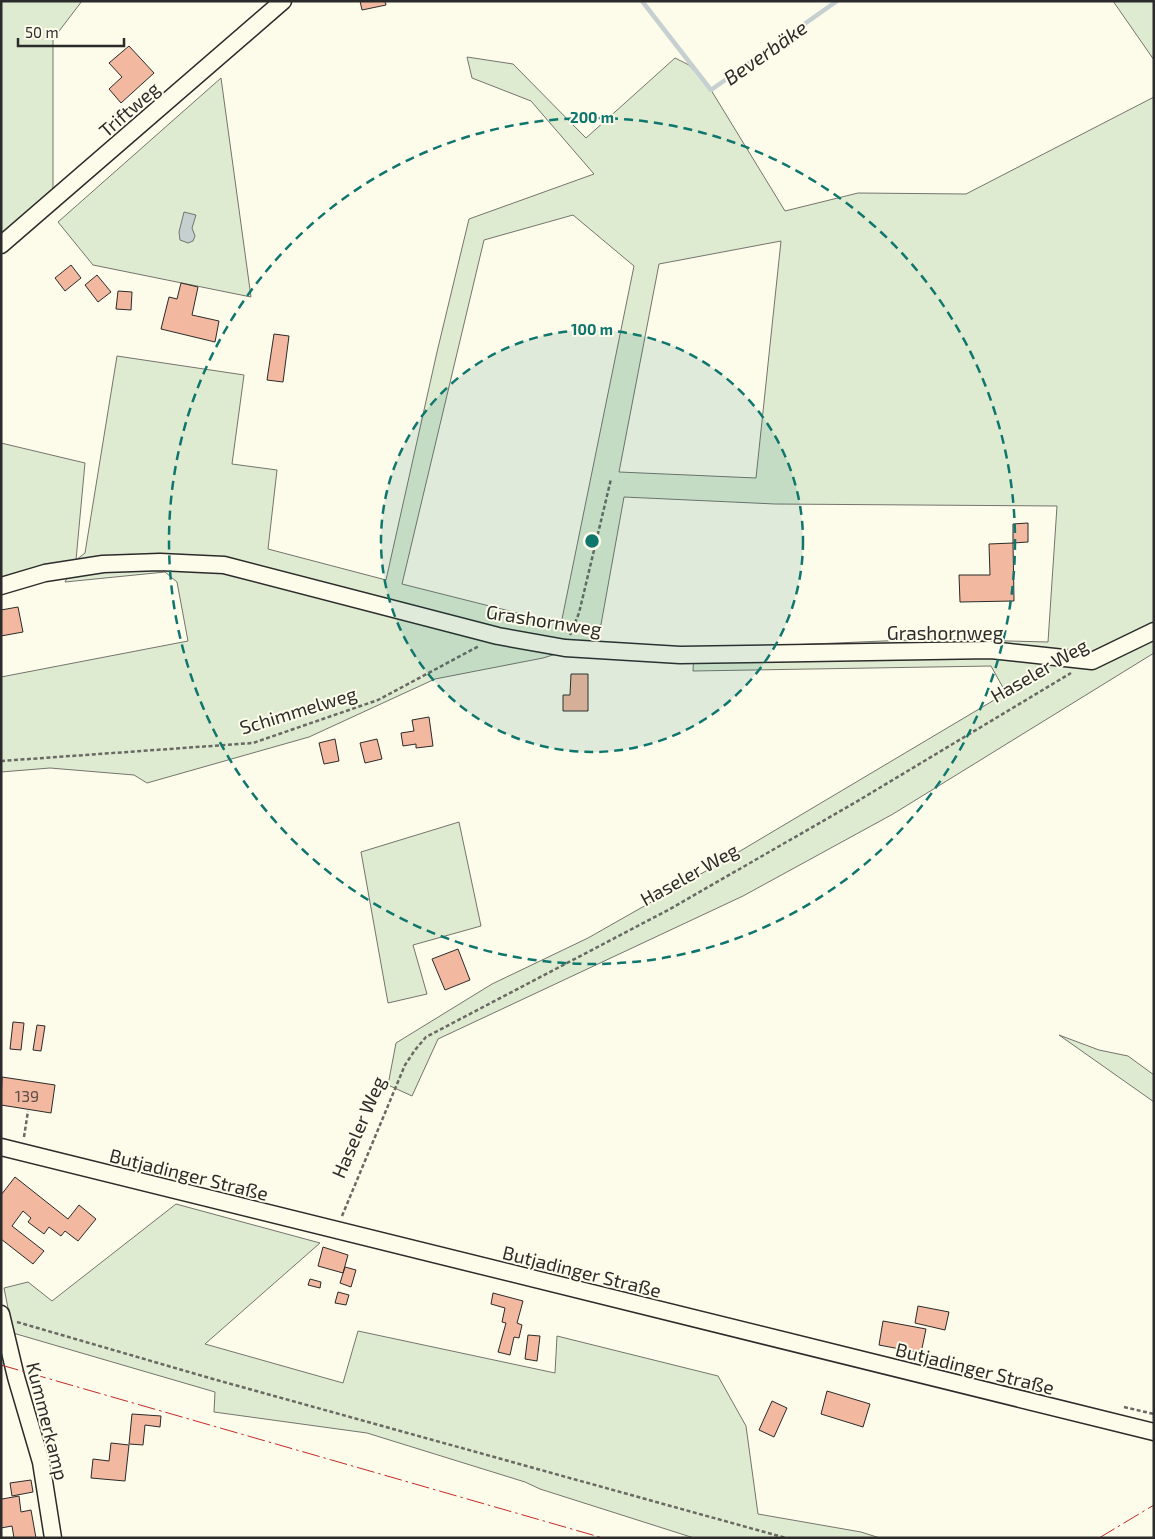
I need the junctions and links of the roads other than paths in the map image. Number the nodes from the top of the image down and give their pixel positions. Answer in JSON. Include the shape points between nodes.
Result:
{"nodes":[{"id":1,"x":283,"y":1,"type":"edge"},
{"id":2,"x":1,"y":246,"type":"edge"},
{"id":3,"x":1,"y":586,"type":"edge"},
{"id":4,"x":1154,"y":631,"type":"edge"},
{"id":5,"x":1092,"y":661,"type":"joint"},
{"id":6,"x":1,"y":1147,"type":"edge"},
{"id":7,"x":2,"y":1316,"type":"edge"},
{"id":8,"x":1154,"y":1432,"type":"edge"},
{"id":9,"x":53,"y":1538,"type":"edge"}],
"edges":[{"from":1,"to":2,"type":"street","name":"Triftweg"},
{"from":3,"to":5,"type":"street","name":"Grashornweg","via":[[45,573],[103,564],[224,565],[498,636],[565,648],[680,655],[991,650]]},
{"from":4,"to":5,"type":"street","name":"Haseler Weg"},
{"from":6,"to":8,"type":"street","name":"Butjadinger Straße"},
{"from":7,"to":9,"type":"street","name":"Kummerkamp","via":[[40,1462]]}]}
